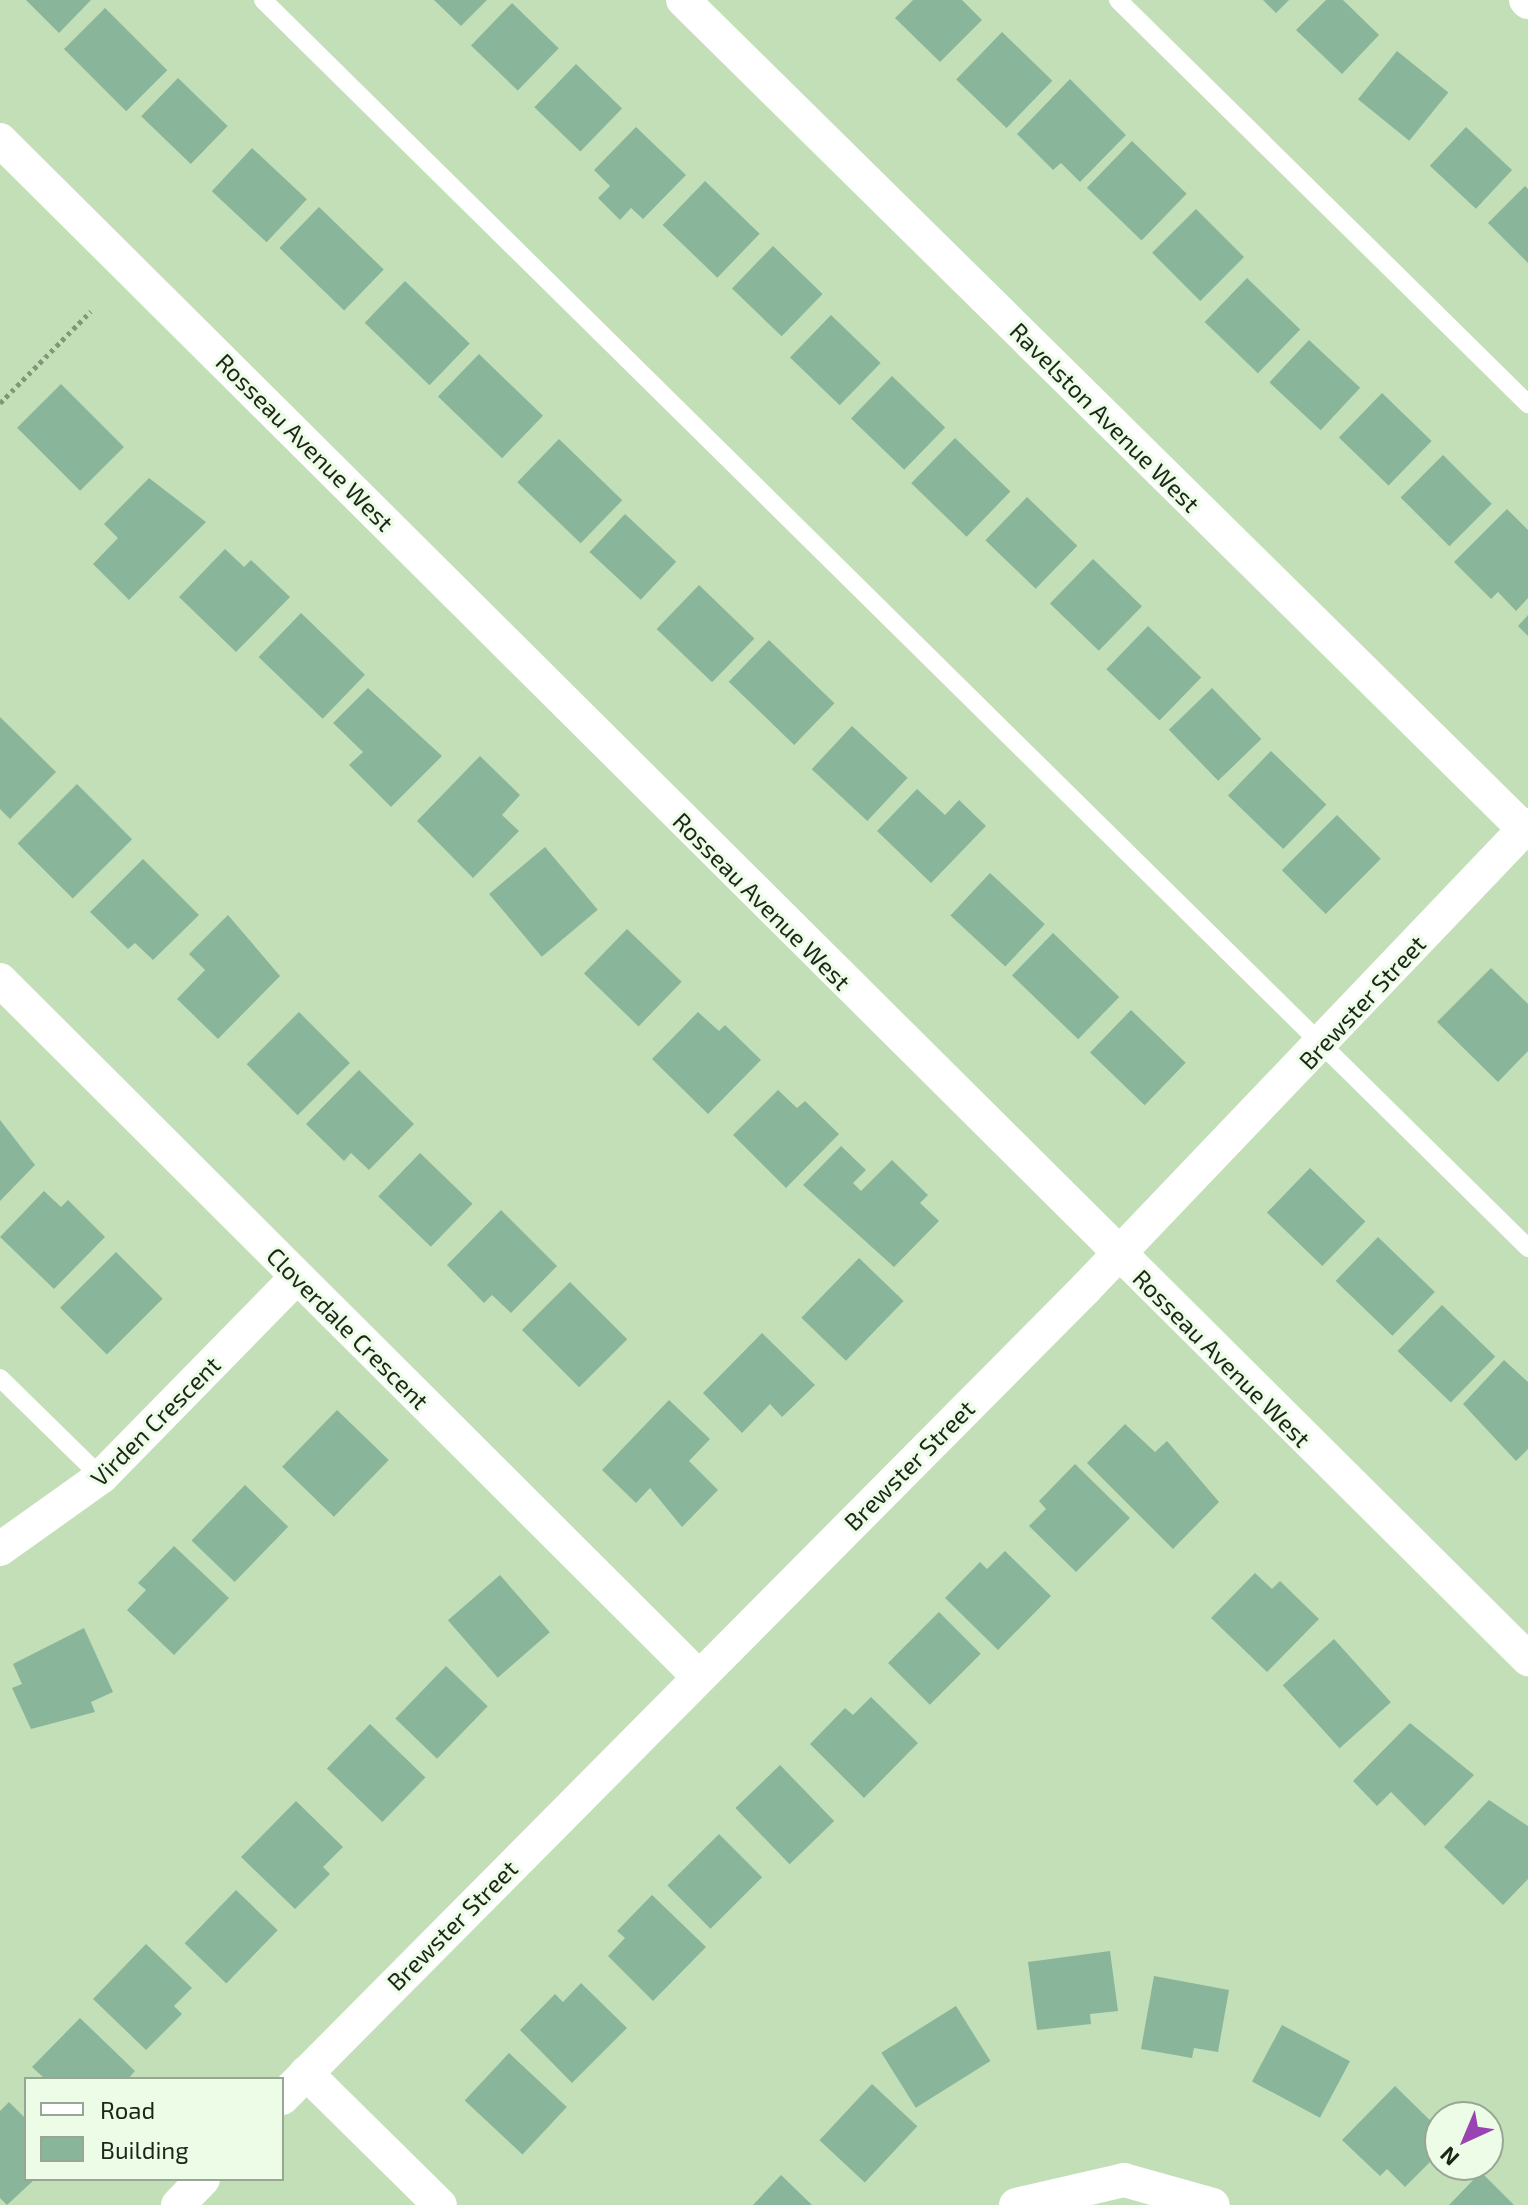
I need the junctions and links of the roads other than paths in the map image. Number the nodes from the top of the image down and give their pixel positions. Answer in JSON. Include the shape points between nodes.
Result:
{"nodes":[{"id":1,"x":263,"y":0,"type":"edge"},
{"id":2,"x":683,"y":0,"type":"edge"},
{"id":3,"x":1118,"y":0,"type":"edge"},
{"id":4,"x":0,"y":140,"type":"edge"},
{"id":5,"x":1528,"y":404,"type":"edge"},
{"id":6,"x":1527,"y":829,"type":"edge"},
{"id":7,"x":0,"y":980,"type":"edge"},
{"id":8,"x":1322,"y":1045,"type":"junction"},
{"id":9,"x":1528,"y":1248,"type":"edge"},
{"id":10,"x":1117,"y":1256,"type":"junction"},
{"id":11,"x":297,"y":1277,"type":"junction"},
{"id":12,"x":0,"y":1378,"type":"edge"},
{"id":13,"x":101,"y":1477,"type":"junction"},
{"id":14,"x":0,"y":1549,"type":"edge"},
{"id":15,"x":1528,"y":1659,"type":"edge"},
{"id":16,"x":698,"y":1676,"type":"junction"},
{"id":17,"x":306,"y":2073,"type":"junction"},
{"id":18,"x":284,"y":2096,"type":"edge"},
{"id":19,"x":201,"y":2181,"type":"edge"},
{"id":20,"x":178,"y":2205,"type":"edge"},
{"id":21,"x":440,"y":2205,"type":"edge"},
{"id":22,"x":1016,"y":2205,"type":"edge"},
{"id":23,"x":1213,"y":2205,"type":"edge"}],
"edges":[{"from":1,"to":8,"type":"lane"},
{"from":2,"to":6,"type":"street","name":"Ravelston Avenue West"},
{"from":3,"to":5,"type":"lane"},
{"from":4,"to":10,"type":"street","name":"Rosseau Avenue West"},
{"from":6,"to":8,"type":"street","name":"Brewster Street"},
{"from":7,"to":11,"type":"street","name":"Cloverdale Crescent"},
{"from":8,"to":9,"type":"lane"},
{"from":8,"to":10,"type":"street","name":"Brewster Street"},
{"from":10,"to":15,"type":"street","name":"Rosseau Avenue West"},
{"from":10,"to":16,"type":"street","name":"Brewster Street"},
{"from":11,"to":13,"type":"street","name":"Virden Crescent"},
{"from":11,"to":16,"type":"street","name":"Cloverdale Crescent"},
{"from":12,"to":13,"type":"lane"},
{"from":13,"to":14,"type":"street","name":"Virden Crescent"},
{"from":16,"to":17,"type":"street","name":"Brewster Street"},
{"from":17,"to":18,"type":"street","name":"Brewster Street"},
{"from":17,"to":21,"type":"street"},
{"from":19,"to":20,"type":"street"},
{"from":22,"to":23,"type":"street","via":[[1124,2180]]}]}
